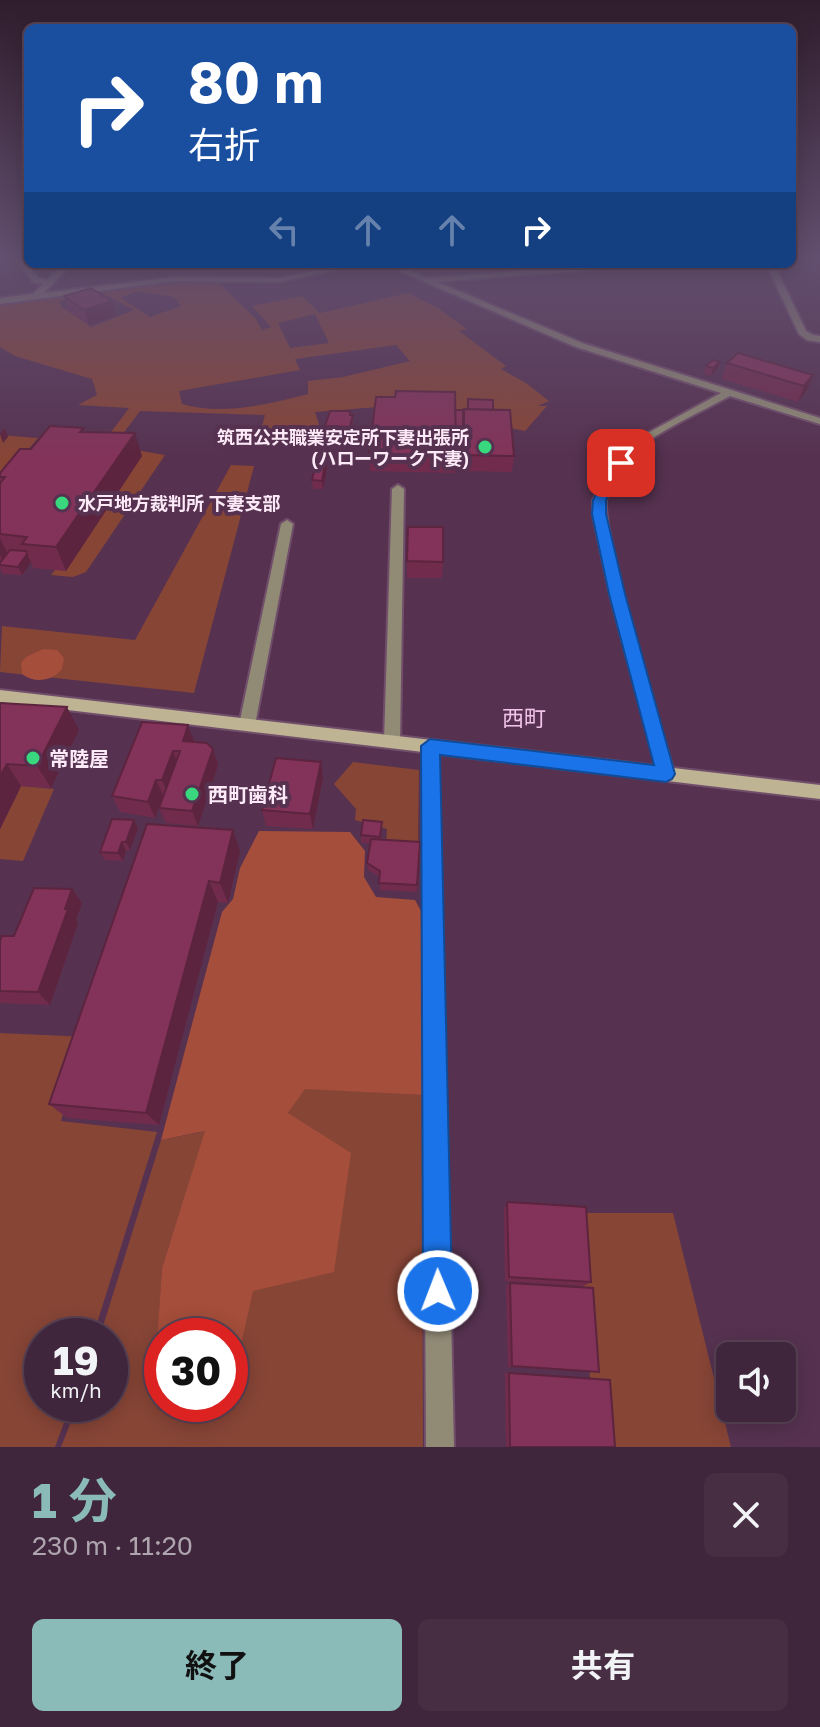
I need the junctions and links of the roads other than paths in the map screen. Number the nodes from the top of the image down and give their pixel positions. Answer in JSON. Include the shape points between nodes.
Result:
{"nodes":[{"id":1,"x":526,"y":323,"type":"edge"},
{"id":2,"x":798,"y":323,"type":"edge"},
{"id":3,"x":820,"y":339,"type":"edge"},
{"id":4,"x":730,"y":392,"type":"junction"},
{"id":5,"x":820,"y":421,"type":"edge"},
{"id":6,"x":398,"y":489,"type":"dead end"},
{"id":7,"x":287,"y":524,"type":"dead end"},
{"id":8,"x":0,"y":696,"type":"edge"},
{"id":9,"x":247,"y":725,"type":"junction"},
{"id":10,"x":392,"y":742,"type":"junction"},
{"id":11,"x":430,"y":746,"type":"junction"},
{"id":12,"x":666,"y":774,"type":"junction"},
{"id":13,"x":820,"y":792,"type":"edge"},
{"id":14,"x":440,"y":1447,"type":"edge"}],
"edges":[{"from":1,"to":4,"type":"street","via":[[579,345]]},
{"from":2,"to":3,"type":"street","via":[[810,338]]},
{"from":4,"to":5,"type":"street"},
{"from":4,"to":12,"type":"street","via":[[639,442],[599,500],[617,594]]},
{"from":6,"to":10,"type":"street"},
{"from":7,"to":9,"type":"street"},
{"from":8,"to":9,"type":"street"},
{"from":9,"to":10,"type":"street"},
{"from":10,"to":11,"type":"street"},
{"from":11,"to":12,"type":"street"},
{"from":11,"to":14,"type":"street"},
{"from":12,"to":13,"type":"street"}]}
